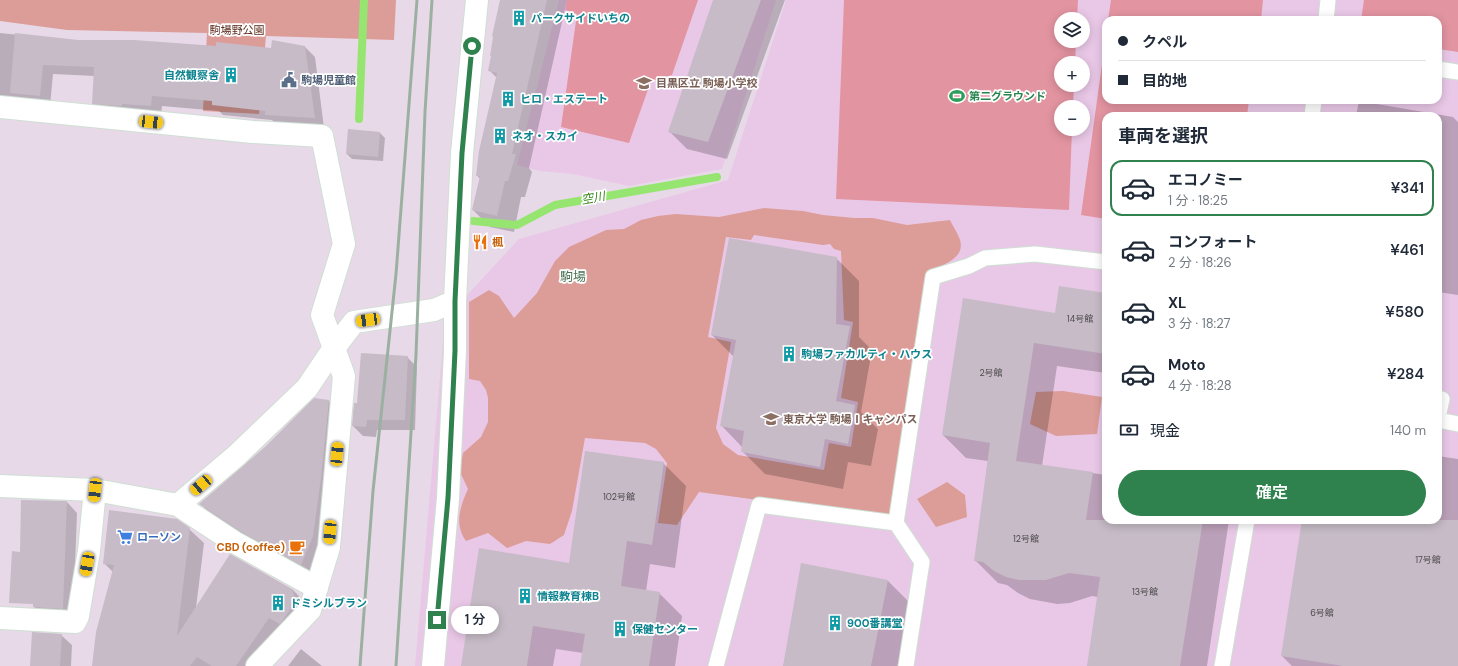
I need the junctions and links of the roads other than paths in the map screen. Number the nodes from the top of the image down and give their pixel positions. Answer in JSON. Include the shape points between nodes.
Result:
{"nodes":[{"id":1,"x":477,"y":0,"type":"edge"},
{"id":2,"x":1328,"y":0,"type":"edge"},
{"id":3,"x":1326,"y":16,"type":"edge"},
{"id":4,"x":1442,"y":70,"type":"edge"},
{"id":5,"x":1458,"y":72,"type":"edge"},
{"id":6,"x":0,"y":107,"type":"edge"},
{"id":7,"x":1102,"y":262,"type":"edge"},
{"id":8,"x":455,"y":301,"type":"junction"},
{"id":9,"x":334,"y":348,"type":"junction"},
{"id":10,"x":1442,"y":420,"type":"edge"},
{"id":11,"x":1458,"y":424,"type":"edge"},
{"id":12,"x":0,"y":486,"type":"edge"},
{"id":13,"x":95,"y":490,"type":"junction"},
{"id":14,"x":178,"y":505,"type":"junction"},
{"id":15,"x":896,"y":523,"type":"junction"},
{"id":16,"x":1246,"y":524,"type":"edge"},
{"id":17,"x":317,"y":588,"type":"junction"},
{"id":18,"x":0,"y":618,"type":"edge"},
{"id":19,"x":257,"y":666,"type":"edge"},
{"id":20,"x":433,"y":666,"type":"edge"},
{"id":21,"x":716,"y":666,"type":"edge"},
{"id":22,"x":906,"y":666,"type":"edge"},
{"id":23,"x":1222,"y":666,"type":"edge"}],
"edges":[{"from":1,"to":8,"type":"street","via":[[462,153]]},
{"from":2,"to":3,"type":"lane"},
{"from":4,"to":5,"type":"lane"},
{"from":6,"to":9,"type":"street","via":[[254,132],[322,136],[344,244],[322,315]]},
{"from":7,"to":15,"type":"lane","via":[[1035,254],[984,258],[969,266],[933,277]]},
{"from":8,"to":9,"type":"street","via":[[434,310],[354,322]]},
{"from":8,"to":20,"type":"street","via":[[448,498]]},
{"from":9,"to":14,"type":"street","via":[[307,388],[236,456]]},
{"from":9,"to":17,"type":"street","via":[[344,376],[329,547]]},
{"from":10,"to":11,"type":"lane"},
{"from":12,"to":13,"type":"street"},
{"from":13,"to":14,"type":"street"},
{"from":13,"to":18,"type":"street","via":[[89,551],[78,616],[74,622]]},
{"from":14,"to":17,"type":"street","via":[[234,542]]},
{"from":15,"to":21,"type":"lane","via":[[759,505]]},
{"from":15,"to":22,"type":"lane","via":[[922,562]]},
{"from":16,"to":23,"type":"lane"},
{"from":17,"to":19,"type":"street","via":[[310,610]]}]}
